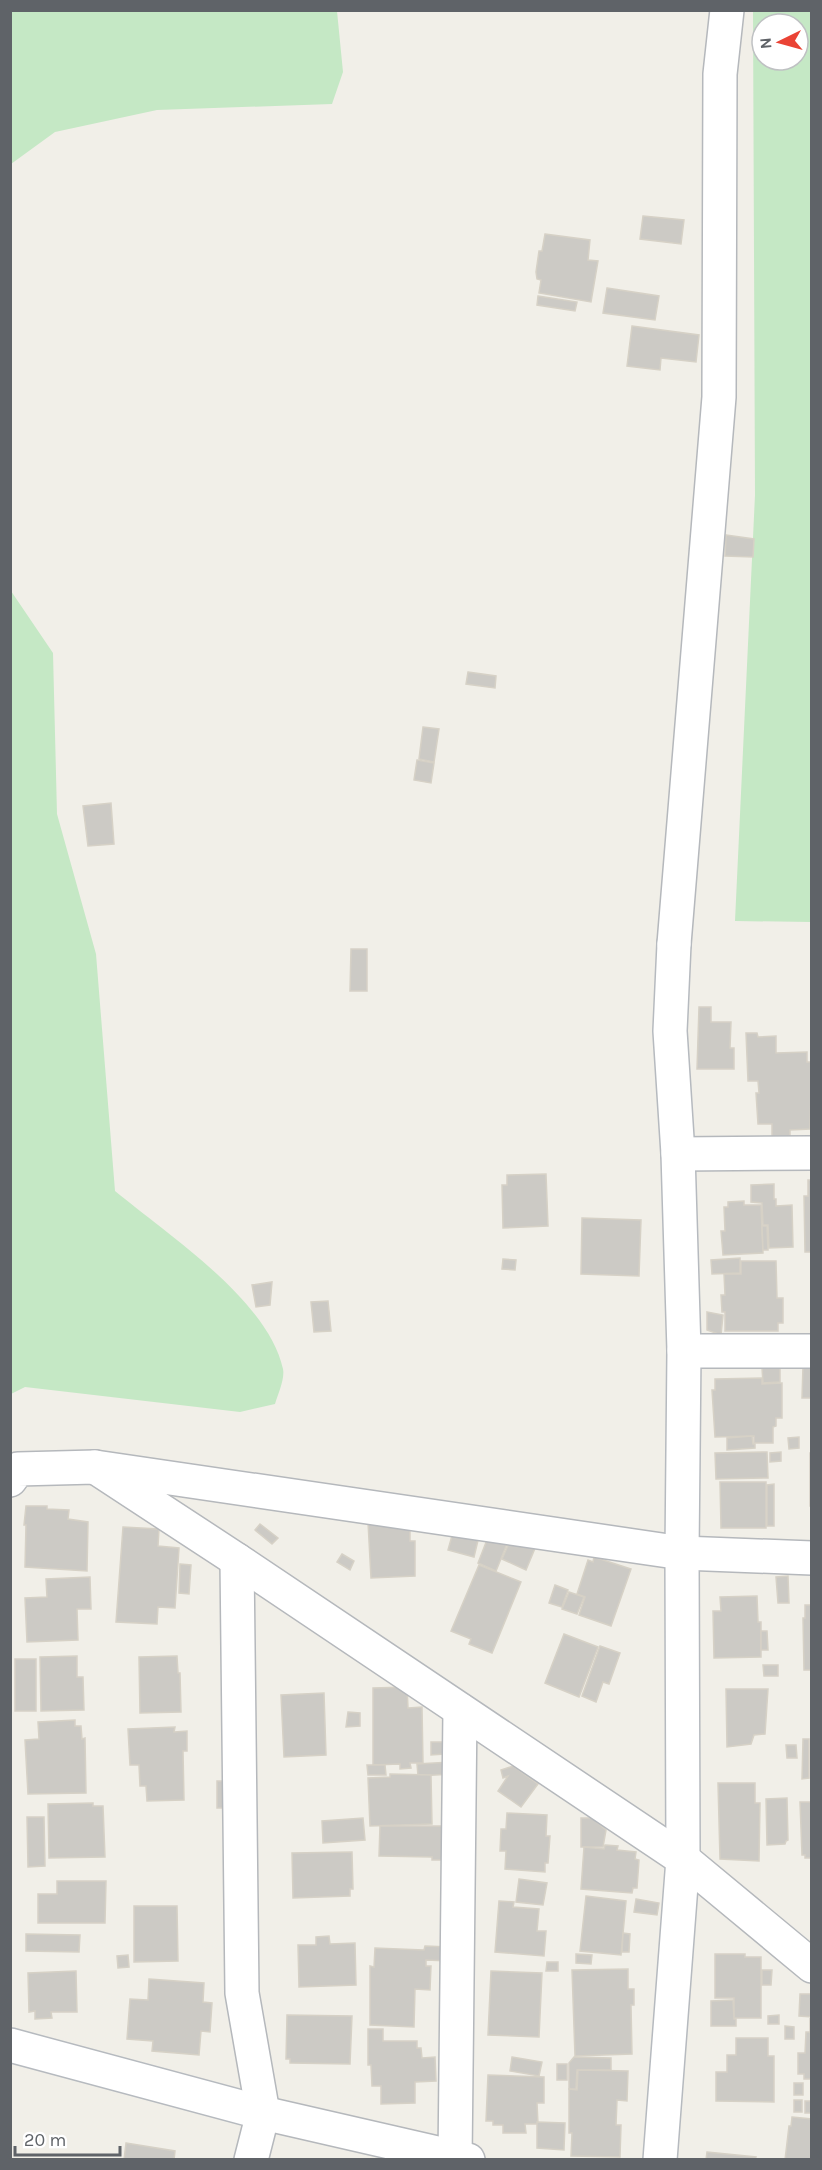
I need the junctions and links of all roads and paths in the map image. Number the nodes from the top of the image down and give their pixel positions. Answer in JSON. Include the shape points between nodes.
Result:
{"nodes":[{"id":1,"x":727,"y":10,"type":"edge"},
{"id":2,"x":812,"y":1153,"type":"edge"},
{"id":3,"x":678,"y":1154,"type":"junction"},
{"id":4,"x":684,"y":1351,"type":"junction"},
{"id":5,"x":812,"y":1351,"type":"edge"},
{"id":6,"x":95,"y":1467,"type":"junction"},
{"id":7,"x":10,"y":1480,"type":"edge"},
{"id":8,"x":682,"y":1553,"type":"junction"},
{"id":9,"x":812,"y":1558,"type":"edge"},
{"id":10,"x":237,"y":1560,"type":"junction"},
{"id":11,"x":460,"y":1710,"type":"junction"},
{"id":12,"x":683,"y":1859,"type":"junction"},
{"id":13,"x":812,"y":1966,"type":"edge"},
{"id":14,"x":10,"y":2044,"type":"edge"},
{"id":15,"x":263,"y":2113,"type":"junction"},
{"id":16,"x":460,"y":2159,"type":"edge"},
{"id":17,"x":251,"y":2160,"type":"edge"},
{"id":18,"x":660,"y":2160,"type":"edge"}],
"edges":[{"from":1,"to":3,"type":"street","via":[[720,74],[719,397],[670,1031]]},
{"from":2,"to":3,"type":"street"},
{"from":3,"to":4,"type":"street"},
{"from":4,"to":5,"type":"street"},
{"from":4,"to":8,"type":"street"},
{"from":6,"to":7,"type":"street","via":[[18,1470]]},
{"from":6,"to":8,"type":"street"},
{"from":6,"to":10,"type":"street"},
{"from":8,"to":9,"type":"street"},
{"from":8,"to":12,"type":"street"},
{"from":10,"to":11,"type":"street"},
{"from":10,"to":15,"type":"street","via":[[242,1993]]},
{"from":11,"to":12,"type":"street"},
{"from":11,"to":16,"type":"street"},
{"from":12,"to":13,"type":"street"},
{"from":12,"to":18,"type":"street"},
{"from":14,"to":15,"type":"street"},
{"from":15,"to":16,"type":"street"},
{"from":15,"to":17,"type":"street"}]}
